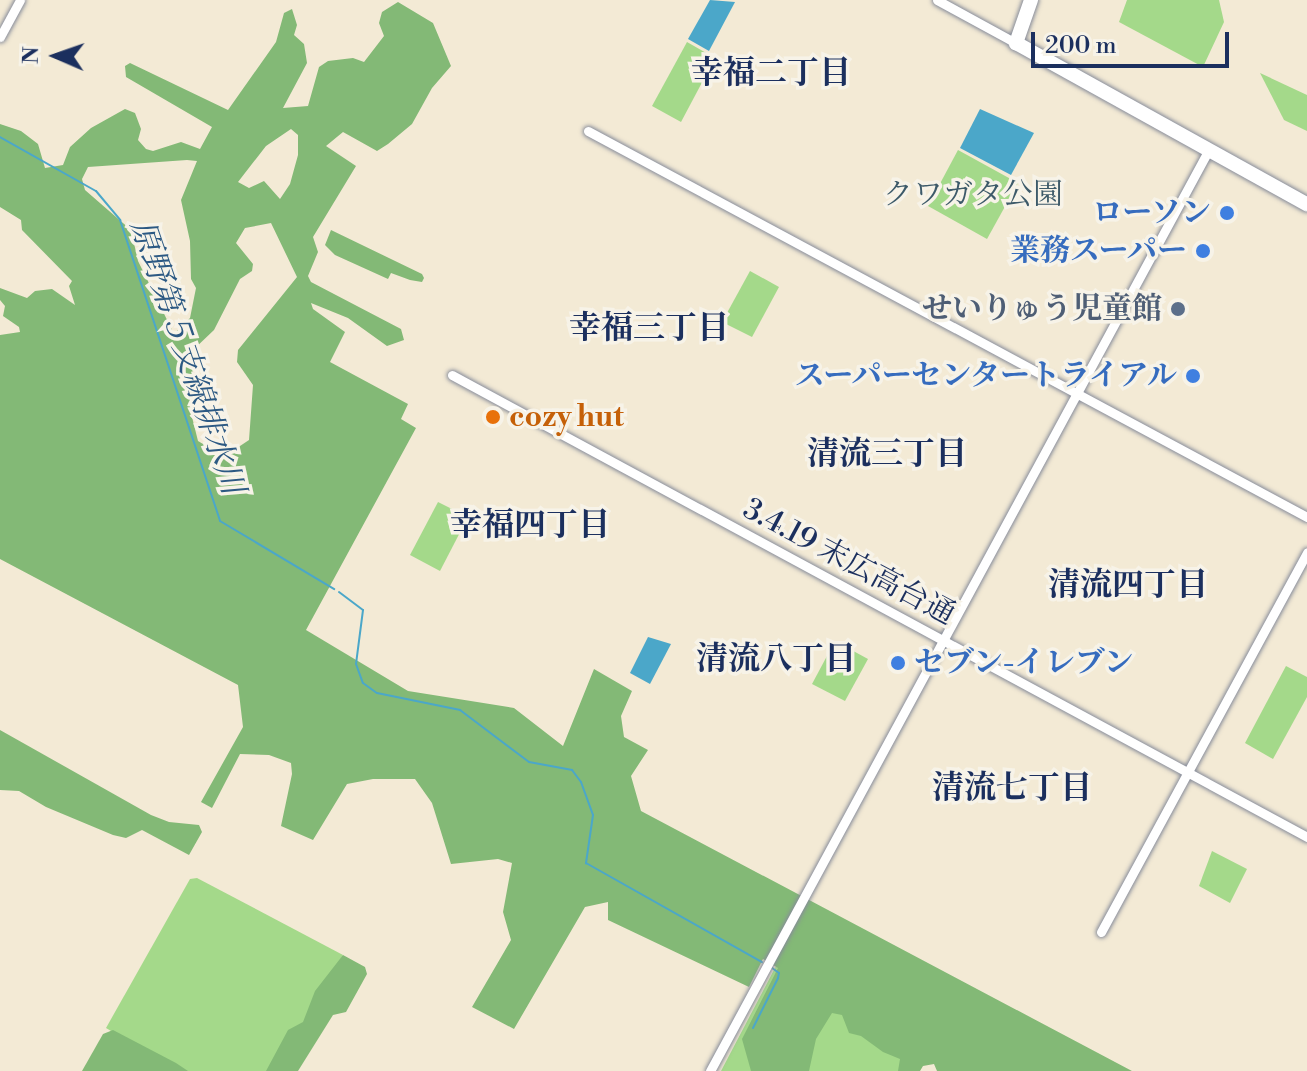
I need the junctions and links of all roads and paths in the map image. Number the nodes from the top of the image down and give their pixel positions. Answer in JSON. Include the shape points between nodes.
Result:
{"nodes":[{"id":1,"x":20,"y":0,"type":"edge"},
{"id":2,"x":937,"y":0,"type":"edge"},
{"id":3,"x":1031,"y":0,"type":"edge"},
{"id":4,"x":0,"y":37,"type":"edge"},
{"id":5,"x":1016,"y":43,"type":"junction"},
{"id":6,"x":588,"y":131,"type":"dead end"},
{"id":7,"x":1208,"y":151,"type":"junction"},
{"id":8,"x":1307,"y":204,"type":"edge"},
{"id":9,"x":452,"y":375,"type":"dead end"},
{"id":10,"x":1076,"y":392,"type":"junction"},
{"id":11,"x":1307,"y":517,"type":"edge"},
{"id":12,"x":1307,"y":552,"type":"edge"},
{"id":13,"x":943,"y":640,"type":"junction"},
{"id":14,"x":1187,"y":773,"type":"junction"},
{"id":15,"x":1307,"y":837,"type":"edge"},
{"id":16,"x":1101,"y":932,"type":"dead end"},
{"id":17,"x":710,"y":1071,"type":"edge"}],
"edges":[{"from":1,"to":4,"type":"street"},
{"from":2,"to":5,"type":"street"},
{"from":3,"to":5,"type":"highway"},
{"from":5,"to":7,"type":"highway"},
{"from":6,"to":10,"type":"street"},
{"from":7,"to":8,"type":"highway"},
{"from":7,"to":10,"type":"street"},
{"from":9,"to":13,"type":"street","name":"3.4.19 末広高台通"},
{"from":10,"to":11,"type":"street"},
{"from":10,"to":13,"type":"street"},
{"from":12,"to":14,"type":"street"},
{"from":13,"to":14,"type":"street","name":"3.4.19 末広高台通"},
{"from":13,"to":17,"type":"street"},
{"from":14,"to":15,"type":"street","name":"3.4.19 末広高台通"},
{"from":14,"to":16,"type":"street"}]}
